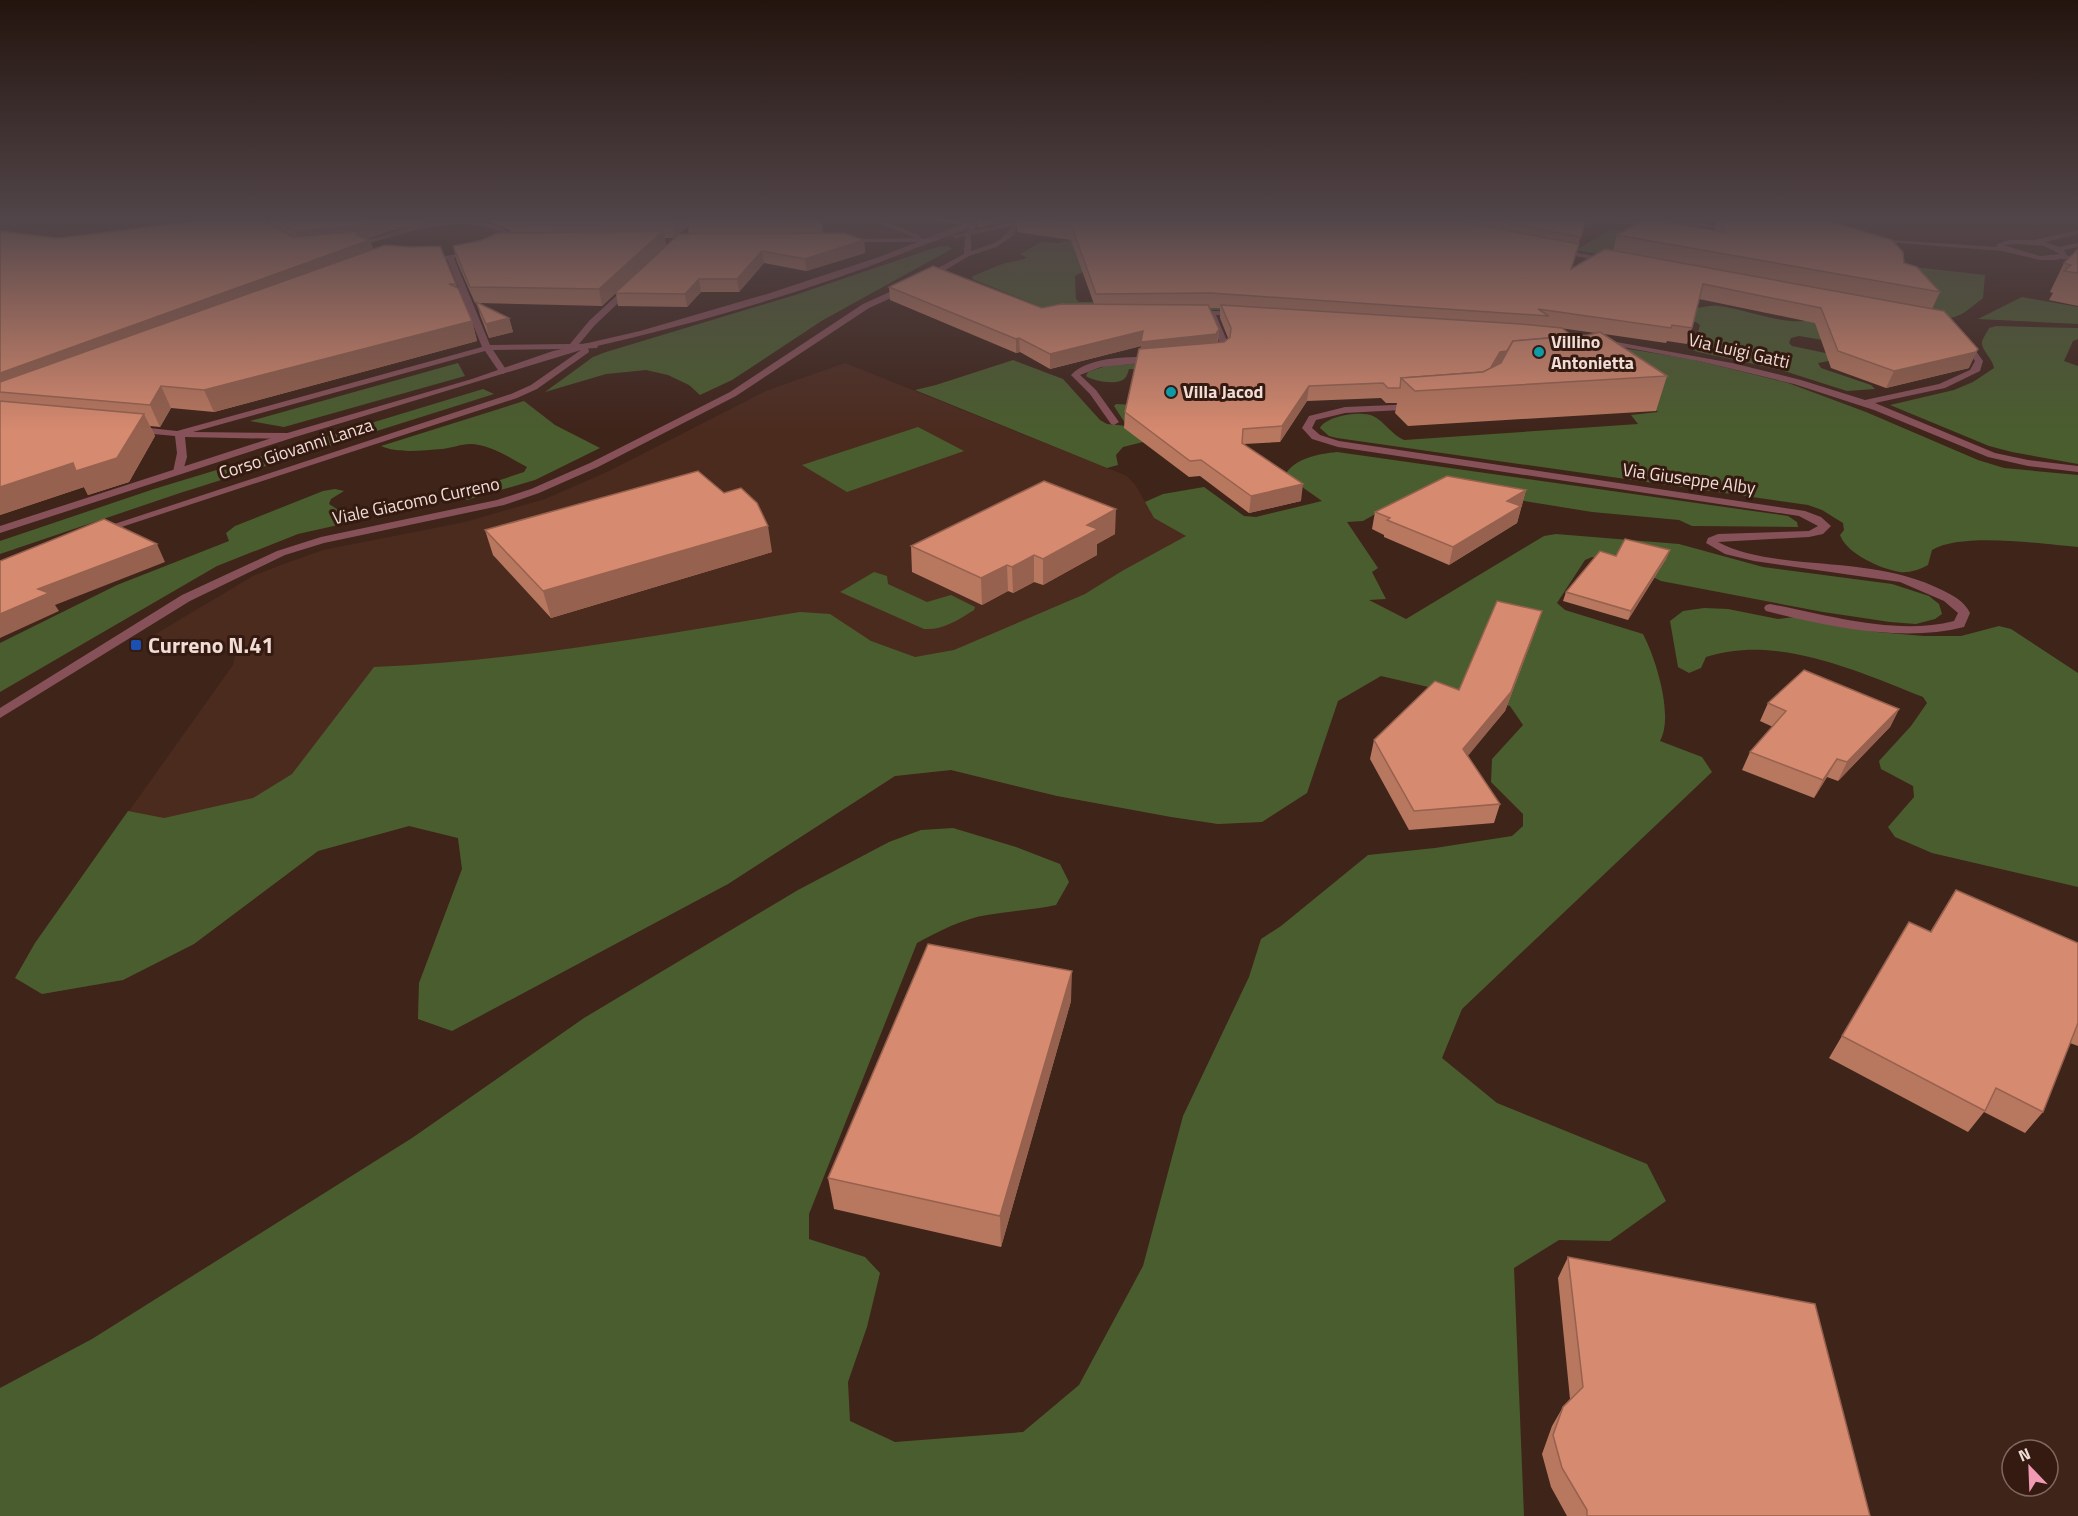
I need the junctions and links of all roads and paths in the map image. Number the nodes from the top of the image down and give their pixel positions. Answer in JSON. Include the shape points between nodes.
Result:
{"nodes":[{"id":1,"x":463,"y":289,"type":"edge"},
{"id":2,"x":629,"y":289,"type":"edge"},
{"id":3,"x":792,"y":289,"type":"edge"},
{"id":4,"x":903,"y":289,"type":"edge"},
{"id":5,"x":1210,"y":312,"type":"junction"},
{"id":6,"x":1187,"y":313,"type":"edge"},
{"id":7,"x":1252,"y":315,"type":"edge"},
{"id":8,"x":1960,"y":332,"type":"edge"},
{"id":9,"x":1586,"y":340,"type":"edge"},
{"id":10,"x":594,"y":345,"type":"junction"},
{"id":11,"x":487,"y":348,"type":"junction"},
{"id":12,"x":570,"y":348,"type":"junction"},
{"id":13,"x":1205,"y":355,"type":"edge"},
{"id":14,"x":1165,"y":359,"type":"edge"},
{"id":15,"x":503,"y":371,"type":"junction"},
{"id":16,"x":1864,"y":403,"type":"junction"},
{"id":17,"x":1427,"y":407,"type":"edge"},
{"id":18,"x":1114,"y":422,"type":"dead end"},
{"id":19,"x":119,"y":428,"type":"edge"},
{"id":20,"x":179,"y":434,"type":"junction"},
{"id":21,"x":288,"y":436,"type":"junction"},
{"id":22,"x":2078,"y":469,"type":"edge"},
{"id":23,"x":178,"y":472,"type":"junction"},
{"id":24,"x":0,"y":530,"type":"edge"},
{"id":25,"x":93,"y":533,"type":"edge"},
{"id":26,"x":1770,"y":608,"type":"dead end"},
{"id":27,"x":0,"y":714,"type":"edge"}],
"edges":[{"from":1,"to":11,"type":"street"},
{"from":2,"to":12,"type":"street"},
{"from":3,"to":10,"type":"street","name":"Corso Giovanni Lanza"},
{"from":4,"to":27,"type":"street","name":"Viale Giacomo Curreno","via":[[866,306],[733,394],[594,465],[500,503],[321,540],[280,553],[186,598]]},
{"from":5,"to":6,"type":"street"},
{"from":5,"to":7,"type":"street"},
{"from":5,"to":13,"type":"street","via":[[1224,347]]},
{"from":8,"to":16,"type":"street","via":[[1979,361],[1973,372],[1942,386]]},
{"from":9,"to":16,"type":"street","name":"Via Luigi Gatti","via":[[1758,370]]},
{"from":10,"to":12,"type":"street","name":"Corso Giovanni Lanza"},
{"from":10,"to":25,"type":"street","name":"Corso Giovanni Lanza","via":[[534,387],[514,396]]},
{"from":11,"to":12,"type":"street","name":"Corso Giovanni Lanza"},
{"from":11,"to":15,"type":"street"},
{"from":11,"to":20,"type":"street","name":"Corso Giovanni Lanza"},
{"from":12,"to":15,"type":"street","name":"Corso Giovanni Lanza"},
{"from":14,"to":18,"type":"street","via":[[1102,365],[1075,375]]},
{"from":15,"to":21,"type":"street","name":"Corso Giovanni Lanza"},
{"from":16,"to":22,"type":"street","name":"Via Luigi Gatti","via":[[1979,451],[2024,463]]},
{"from":17,"to":26,"type":"street","name":"Via Giuseppe Alby","via":[[1331,412],[1312,418],[1306,428],[1316,437],[1338,444],[1801,513],[1825,526],[1809,534],[1718,537],[1712,543],[1776,562],[1908,580],[1934,589],[1964,613],[1959,624],[1928,630],[1880,627]]},
{"from":19,"to":20,"type":"street"},
{"from":20,"to":21,"type":"street"},
{"from":20,"to":23,"type":"street","via":[[182,454]]},
{"from":21,"to":23,"type":"street","name":"Corso Giovanni Lanza"},
{"from":23,"to":24,"type":"street","name":"Corso Giovanni Lanza"}]}
